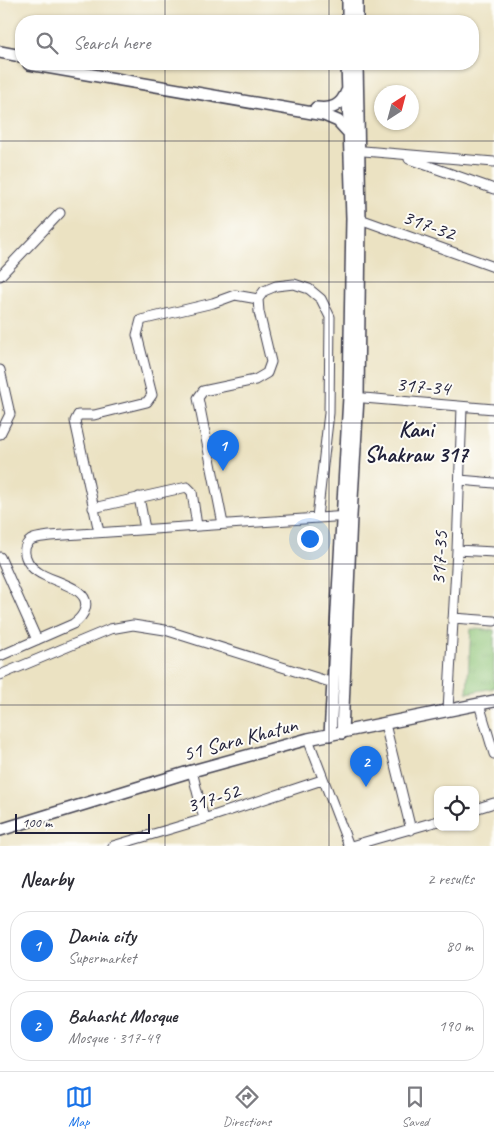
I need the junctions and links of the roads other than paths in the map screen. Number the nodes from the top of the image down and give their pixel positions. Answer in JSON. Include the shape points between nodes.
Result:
{"nodes":[{"id":1,"x":348,"y":0,"type":"edge"},
{"id":2,"x":357,"y":0,"type":"edge"},
{"id":3,"x":348,"y":15,"type":"edge"},
{"id":4,"x":357,"y":15,"type":"edge"},
{"id":5,"x":0,"y":52,"type":"edge"},
{"id":6,"x":15,"y":55,"type":"edge"},
{"id":7,"x":0,"y":59,"type":"edge"},
{"id":8,"x":15,"y":61,"type":"edge"},
{"id":9,"x":64,"y":70,"type":"edge"},
{"id":10,"x":98,"y":70,"type":"edge"},
{"id":11,"x":347,"y":70,"type":"edge"},
{"id":12,"x":357,"y":70,"type":"edge"},
{"id":13,"x":348,"y":90,"type":"junction"},
{"id":14,"x":349,"y":133,"type":"junction"},
{"id":15,"x":354,"y":150,"type":"junction"},
{"id":16,"x":398,"y":155,"type":"junction"},
{"id":17,"x":494,"y":162,"type":"edge"},
{"id":18,"x":494,"y":189,"type":"edge"},
{"id":19,"x":60,"y":213,"type":"dead end"},
{"id":20,"x":356,"y":218,"type":"junction"},
{"id":21,"x":494,"y":267,"type":"edge"},
{"id":22,"x":0,"y":276,"type":"edge"},
{"id":23,"x":258,"y":299,"type":"junction"},
{"id":24,"x":0,"y":370,"type":"edge"},
{"id":25,"x":354,"y":397,"type":"junction"},
{"id":26,"x":462,"y":407,"type":"junction"},
{"id":27,"x":494,"y":409,"type":"edge"},
{"id":28,"x":0,"y":434,"type":"edge"},
{"id":29,"x":460,"y":480,"type":"junction"},
{"id":30,"x":494,"y":483,"type":"edge"},
{"id":31,"x":139,"y":497,"type":"junction"},
{"id":32,"x":93,"y":508,"type":"junction"},
{"id":33,"x":347,"y":516,"type":"junction"},
{"id":34,"x":317,"y":518,"type":"junction"},
{"id":35,"x":224,"y":524,"type":"junction"},
{"id":36,"x":197,"y":526,"type":"junction"},
{"id":37,"x":145,"y":529,"type":"junction"},
{"id":38,"x":99,"y":532,"type":"junction"},
{"id":39,"x":457,"y":550,"type":"junction"},
{"id":40,"x":494,"y":552,"type":"edge"},
{"id":41,"x":0,"y":557,"type":"edge"},
{"id":42,"x":453,"y":618,"type":"junction"},
{"id":43,"x":494,"y":621,"type":"edge"},
{"id":44,"x":37,"y":640,"type":"junction"},
{"id":45,"x":0,"y":655,"type":"edge"},
{"id":46,"x":0,"y":675,"type":"edge"},
{"id":47,"x":333,"y":683,"type":"junction"},
{"id":48,"x":494,"y":701,"type":"edge"},
{"id":49,"x":479,"y":704,"type":"junction"},
{"id":50,"x":448,"y":710,"type":"junction"},
{"id":51,"x":385,"y":724,"type":"junction"},
{"id":52,"x":342,"y":733,"type":"junction"},
{"id":53,"x":330,"y":735,"type":"junction"},
{"id":54,"x":308,"y":739,"type":"junction"},
{"id":55,"x":494,"y":754,"type":"edge"},
{"id":56,"x":192,"y":771,"type":"junction"},
{"id":57,"x":322,"y":780,"type":"junction"},
{"id":58,"x":494,"y":803,"type":"edge"},
{"id":59,"x":479,"y":808,"type":"edge"},
{"id":60,"x":204,"y":819,"type":"junction"},
{"id":61,"x":434,"y":822,"type":"edge"},
{"id":62,"x":0,"y":830,"type":"edge"},
{"id":63,"x":411,"y":830,"type":"junction"},
{"id":64,"x":112,"y":846,"type":"edge"},
{"id":65,"x":350,"y":846,"type":"edge"}],
"edges":[{"from":1,"to":3,"type":"street"},
{"from":2,"to":4,"type":"street"},
{"from":5,"to":6,"type":"street"},
{"from":7,"to":8,"type":"street"},
{"from":9,"to":14,"type":"street","via":[[324,115],[338,121]]},
{"from":10,"to":13,"type":"street","via":[[321,109],[337,106]]},
{"from":11,"to":13,"type":"street"},
{"from":12,"to":15,"type":"street"},
{"from":13,"to":14,"type":"street"},
{"from":14,"to":15,"type":"street"},
{"from":15,"to":16,"type":"street"},
{"from":15,"to":20,"type":"street"},
{"from":16,"to":17,"type":"street"},
{"from":16,"to":18,"type":"street"},
{"from":19,"to":22,"type":"street"},
{"from":20,"to":21,"type":"street","name":"317-32"},
{"from":20,"to":25,"type":"street"},
{"from":23,"to":32,"type":"street","via":[[235,295],[141,320],[137,335],[152,395],[147,402],[94,415],[78,415],[75,421]]},
{"from":23,"to":34,"type":"street","via":[[264,291],[276,286],[294,284],[309,289],[321,299],[330,316],[330,413]]},
{"from":23,"to":35,"type":"street","via":[[271,362],[267,373],[255,380],[203,391],[198,398]]},
{"from":24,"to":28,"type":"street","via":[[10,414]]},
{"from":25,"to":26,"type":"street","name":"317-34"},
{"from":25,"to":33,"type":"street"},
{"from":26,"to":27,"type":"street","name":"317-34"},
{"from":26,"to":29,"type":"street","name":"317-35"},
{"from":29,"to":30,"type":"street"},
{"from":29,"to":39,"type":"street","name":"317-35"},
{"from":31,"to":32,"type":"street"},
{"from":31,"to":36,"type":"street","via":[[186,487],[192,492]]},
{"from":31,"to":37,"type":"street"},
{"from":32,"to":38,"type":"street"},
{"from":33,"to":34,"type":"street"},
{"from":33,"to":47,"type":"street"},
{"from":33,"to":52,"type":"street"},
{"from":34,"to":35,"type":"street"},
{"from":35,"to":36,"type":"street"},
{"from":36,"to":37,"type":"street"},
{"from":37,"to":38,"type":"street"},
{"from":38,"to":44,"type":"street","via":[[45,536],[28,542],[25,554],[30,565],[45,577],[78,590],[86,605],[77,622]]},
{"from":39,"to":40,"type":"street"},
{"from":39,"to":42,"type":"street","name":"317-35"},
{"from":41,"to":44,"type":"street"},
{"from":42,"to":43,"type":"street"},
{"from":42,"to":50,"type":"street","name":"317-35"},
{"from":44,"to":45,"type":"street"},
{"from":46,"to":47,"type":"street","via":[[110,629],[133,625],[165,630]]},
{"from":47,"to":53,"type":"street"},
{"from":48,"to":49,"type":"street","name":"51 Sara Khatun"},
{"from":49,"to":50,"type":"street","name":"51 Sara Khatun"},
{"from":49,"to":55,"type":"street"},
{"from":50,"to":51,"type":"street","name":"51 Sara Khatun"},
{"from":51,"to":52,"type":"street","name":"51 Sara Khatun"},
{"from":51,"to":63,"type":"street"},
{"from":52,"to":53,"type":"street","name":"51 Sara Khatun"},
{"from":53,"to":54,"type":"street","name":"51 Sara Khatun"},
{"from":54,"to":56,"type":"street","name":"51 Sara Khatun"},
{"from":54,"to":57,"type":"street"},
{"from":56,"to":60,"type":"street"},
{"from":56,"to":62,"type":"street","name":"51 Sara Khatun"},
{"from":57,"to":60,"type":"street","name":"317-52"},
{"from":57,"to":65,"type":"street"},
{"from":58,"to":59,"type":"street"},
{"from":60,"to":64,"type":"street","name":"317-52"},
{"from":61,"to":63,"type":"street"},
{"from":63,"to":65,"type":"street"}]}
